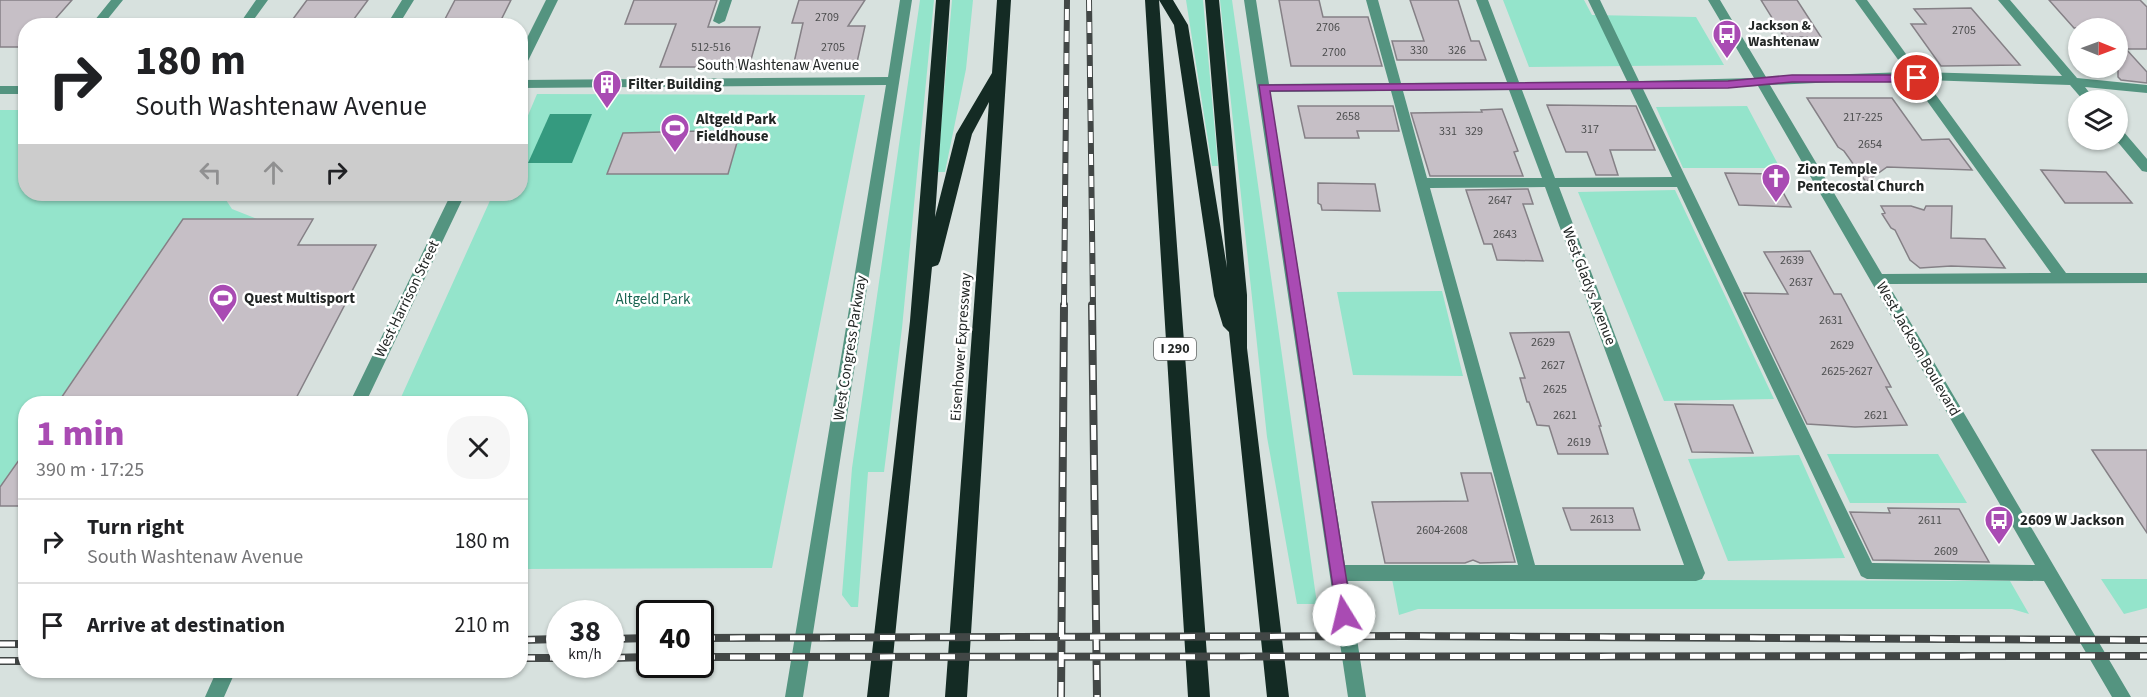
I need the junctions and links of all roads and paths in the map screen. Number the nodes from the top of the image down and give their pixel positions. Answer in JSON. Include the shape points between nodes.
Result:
{"nodes":[{"id":1,"x":117,"y":0,"type":"edge"},
{"id":2,"x":262,"y":0,"type":"edge"},
{"id":3,"x":408,"y":0,"type":"edge"},
{"id":4,"x":552,"y":0,"type":"edge"},
{"id":5,"x":726,"y":0,"type":"edge"},
{"id":6,"x":906,"y":0,"type":"edge"},
{"id":7,"x":943,"y":0,"type":"edge"},
{"id":8,"x":1004,"y":0,"type":"edge"},
{"id":9,"x":1152,"y":0,"type":"edge"},
{"id":10,"x":1166,"y":0,"type":"edge"},
{"id":11,"x":1212,"y":0,"type":"edge"},
{"id":12,"x":1250,"y":0,"type":"edge"},
{"id":13,"x":1372,"y":0,"type":"edge"},
{"id":14,"x":1482,"y":0,"type":"edge"},
{"id":15,"x":1594,"y":0,"type":"edge"},
{"id":16,"x":1714,"y":0,"type":"edge"},
{"id":17,"x":1861,"y":0,"type":"edge"},
{"id":18,"x":2004,"y":0,"type":"edge"},
{"id":19,"x":102,"y":18,"type":"edge"},
{"id":20,"x":249,"y":18,"type":"edge"},
{"id":21,"x":397,"y":18,"type":"edge"},
{"id":22,"x":719,"y":21,"type":"dead end"},
{"id":23,"x":528,"y":49,"type":"edge"},
{"id":24,"x":999,"y":70,"type":"junction"},
{"id":25,"x":1917,"y":78,"type":"junction"},
{"id":26,"x":893,"y":81,"type":"junction"},
{"id":27,"x":1762,"y":82,"type":"junction"},
{"id":28,"x":2075,"y":83,"type":"junction"},
{"id":29,"x":528,"y":84,"type":"edge"},
{"id":30,"x":1634,"y":85,"type":"junction"},
{"id":31,"x":1514,"y":86,"type":"junction"},
{"id":32,"x":1396,"y":87,"type":"junction"},
{"id":33,"x":1263,"y":88,"type":"junction"},
{"id":34,"x":2147,"y":89,"type":"edge"},
{"id":35,"x":0,"y":90,"type":"edge"},
{"id":36,"x":18,"y":90,"type":"edge"},
{"id":37,"x":2081,"y":90,"type":"edge"},
{"id":38,"x":2128,"y":146,"type":"edge"},
{"id":39,"x":2147,"y":168,"type":"edge"},
{"id":40,"x":1680,"y":182,"type":"junction"},
{"id":41,"x":1422,"y":183,"type":"junction"},
{"id":42,"x":1550,"y":183,"type":"junction"},
{"id":43,"x":455,"y":201,"type":"edge"},
{"id":44,"x":2062,"y":278,"type":"junction"},
{"id":45,"x":2147,"y":278,"type":"edge"},
{"id":46,"x":1877,"y":279,"type":"junction"},
{"id":47,"x":920,"y":321,"type":"junction"},
{"id":48,"x":1238,"y":348,"type":"junction"},
{"id":49,"x":361,"y":396,"type":"edge"},
{"id":50,"x":1528,"y":572,"type":"junction"},
{"id":51,"x":1338,"y":573,"type":"junction"},
{"id":52,"x":2048,"y":573,"type":"junction"},
{"id":53,"x":223,"y":678,"type":"edge"},
{"id":54,"x":214,"y":697,"type":"edge"},
{"id":55,"x":794,"y":697,"type":"edge"},
{"id":56,"x":878,"y":697,"type":"edge"},
{"id":57,"x":956,"y":697,"type":"edge"},
{"id":58,"x":1199,"y":697,"type":"edge"},
{"id":59,"x":1278,"y":697,"type":"edge"},
{"id":60,"x":1357,"y":697,"type":"edge"},
{"id":61,"x":2122,"y":697,"type":"edge"}],
"edges":[{"from":1,"to":19,"type":"street"},
{"from":2,"to":20,"type":"street"},
{"from":3,"to":21,"type":"street"},
{"from":4,"to":23,"type":"street"},
{"from":5,"to":22,"type":"street"},
{"from":6,"to":26,"type":"street","name":"West Congress Parkway"},
{"from":7,"to":47,"type":"highway"},
{"from":8,"to":24,"type":"highway","name":"Eisenhower Expressway"},
{"from":9,"to":58,"type":"highway","number":"I 290"},
{"from":10,"to":48,"type":"highway","via":[[1181,25],[1223,296]]},
{"from":11,"to":48,"type":"highway","via":[[1238,295]]},
{"from":12,"to":33,"type":"street"},
{"from":13,"to":32,"type":"street"},
{"from":14,"to":31,"type":"street","name":"West Gladys Avenue"},
{"from":15,"to":30,"type":"street"},
{"from":16,"to":27,"type":"street","name":"West Jackson Boulevard"},
{"from":17,"to":25,"type":"street"},
{"from":18,"to":28,"type":"street"},
{"from":24,"to":47,"type":"highway","via":[[964,134]]},
{"from":24,"to":57,"type":"highway","name":"Eisenhower Expressway"},
{"from":25,"to":27,"type":"street","via":[[1792,78]]},
{"from":25,"to":28,"type":"street","via":[[2035,78]]},
{"from":25,"to":44,"type":"street"},
{"from":26,"to":29,"type":"street","name":"South Washtenaw Avenue"},
{"from":26,"to":55,"type":"street","name":"West Congress Parkway"},
{"from":27,"to":30,"type":"street"},
{"from":27,"to":46,"type":"street","name":"West Jackson Boulevard"},
{"from":28,"to":34,"type":"street"},
{"from":28,"to":37,"type":"street"},
{"from":30,"to":31,"type":"street"},
{"from":30,"to":40,"type":"street"},
{"from":31,"to":32,"type":"street"},
{"from":31,"to":42,"type":"street","name":"West Gladys Avenue"},
{"from":32,"to":33,"type":"street"},
{"from":32,"to":41,"type":"street"},
{"from":33,"to":51,"type":"street"},
{"from":35,"to":36,"type":"street"},
{"from":38,"to":39,"type":"street"},
{"from":40,"to":42,"type":"street"},
{"from":40,"to":52,"type":"street","via":[[1867,571]]},
{"from":41,"to":42,"type":"street"},
{"from":41,"to":50,"type":"street"},
{"from":42,"to":50,"type":"street","name":"West Gladys Avenue","via":[[1696,573]]},
{"from":43,"to":49,"type":"street","name":"West Harrison Street"},
{"from":44,"to":45,"type":"street"},
{"from":44,"to":46,"type":"street"},
{"from":46,"to":52,"type":"street","name":"West Jackson Boulevard"},
{"from":47,"to":56,"type":"highway"},
{"from":48,"to":59,"type":"highway"},
{"from":50,"to":51,"type":"street"},
{"from":51,"to":60,"type":"street"},
{"from":52,"to":61,"type":"street","name":"West Jackson Boulevard"},
{"from":53,"to":54,"type":"street"}]}
